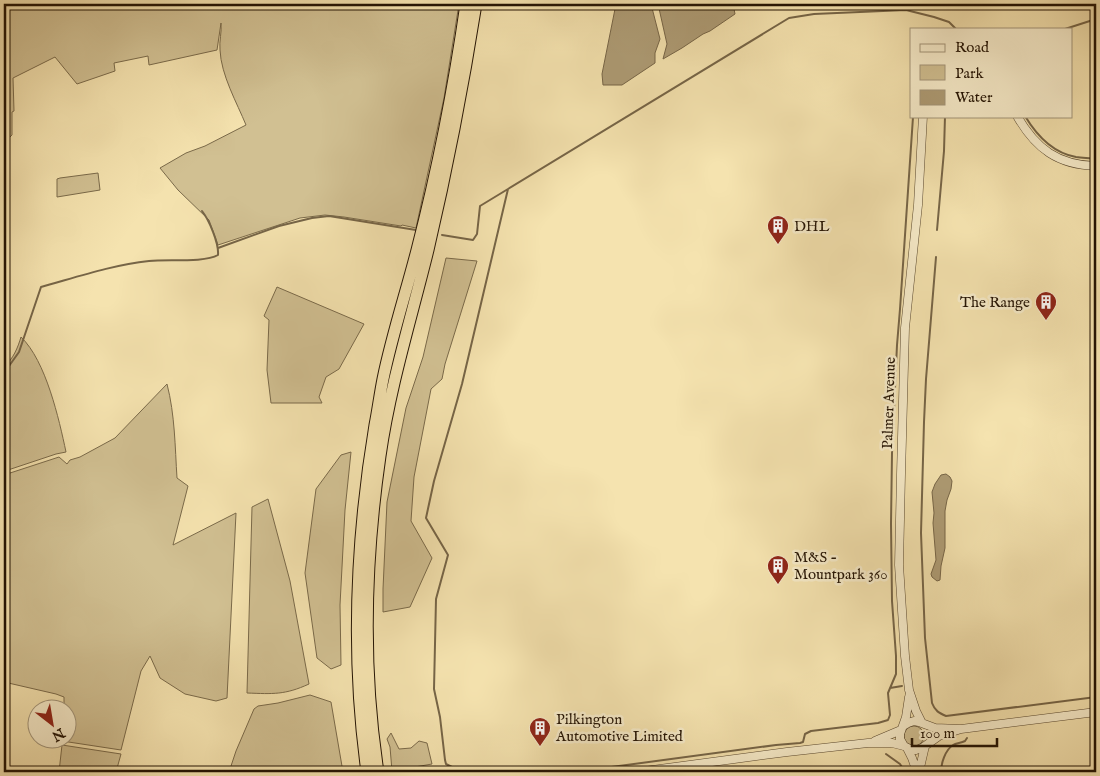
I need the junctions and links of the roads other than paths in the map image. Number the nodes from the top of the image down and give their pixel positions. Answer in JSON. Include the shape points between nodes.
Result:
{"nodes":[{"id":1,"x":466,"y":4,"type":"edge"},
{"id":2,"x":476,"y":4,"type":"edge"},
{"id":3,"x":923,"y":118,"type":"edge"},
{"id":4,"x":1018,"y":118,"type":"edge"},
{"id":5,"x":1096,"y":166,"type":"edge"},
{"id":6,"x":909,"y":690,"type":"junction"},
{"id":7,"x":1096,"y":712,"type":"edge"},
{"id":8,"x":923,"y":724,"type":"junction"},
{"id":9,"x":902,"y":728,"type":"junction"},
{"id":10,"x":961,"y":729,"type":"junction"},
{"id":11,"x":868,"y":743,"type":"junction"},
{"id":12,"x":925,"y":745,"type":"junction"},
{"id":13,"x":905,"y":747,"type":"junction"},
{"id":14,"x":367,"y":772,"type":"edge"},
{"id":15,"x":378,"y":772,"type":"edge"},
{"id":16,"x":637,"y":772,"type":"edge"},
{"id":17,"x":918,"y":772,"type":"edge"}],
"edges":[{"from":1,"to":14,"type":"highway","via":[[446,122],[418,248],[383,378],[370,455],[358,588],[358,673]]},
{"from":2,"to":15,"type":"highway","via":[[456,122],[428,249],[394,378],[380,455],[368,586],[367,671]]},
{"from":3,"to":6,"type":"street","name":"Palmer Avenue","via":[[918,213],[905,328],[901,474],[899,565]]},
{"from":4,"to":5,"type":"street","via":[[1041,148],[1052,155],[1072,163]]},
{"from":6,"to":8,"type":"street"},
{"from":6,"to":9,"type":"street","via":[[908,710]]},
{"from":7,"to":10,"type":"street"},
{"from":8,"to":9,"type":"street","via":[[916,721]]},
{"from":8,"to":10,"type":"street"},
{"from":8,"to":12,"type":"street","via":[[929,734]]},
{"from":9,"to":11,"type":"street"},
{"from":9,"to":13,"type":"street","via":[[900,739]]},
{"from":10,"to":12,"type":"street","via":[[939,736]]},
{"from":11,"to":13,"type":"street","via":[[892,743]]},
{"from":11,"to":16,"type":"street"},
{"from":12,"to":13,"type":"street","via":[[916,750]]},
{"from":12,"to":17,"type":"street"},
{"from":13,"to":17,"type":"street"}]}
